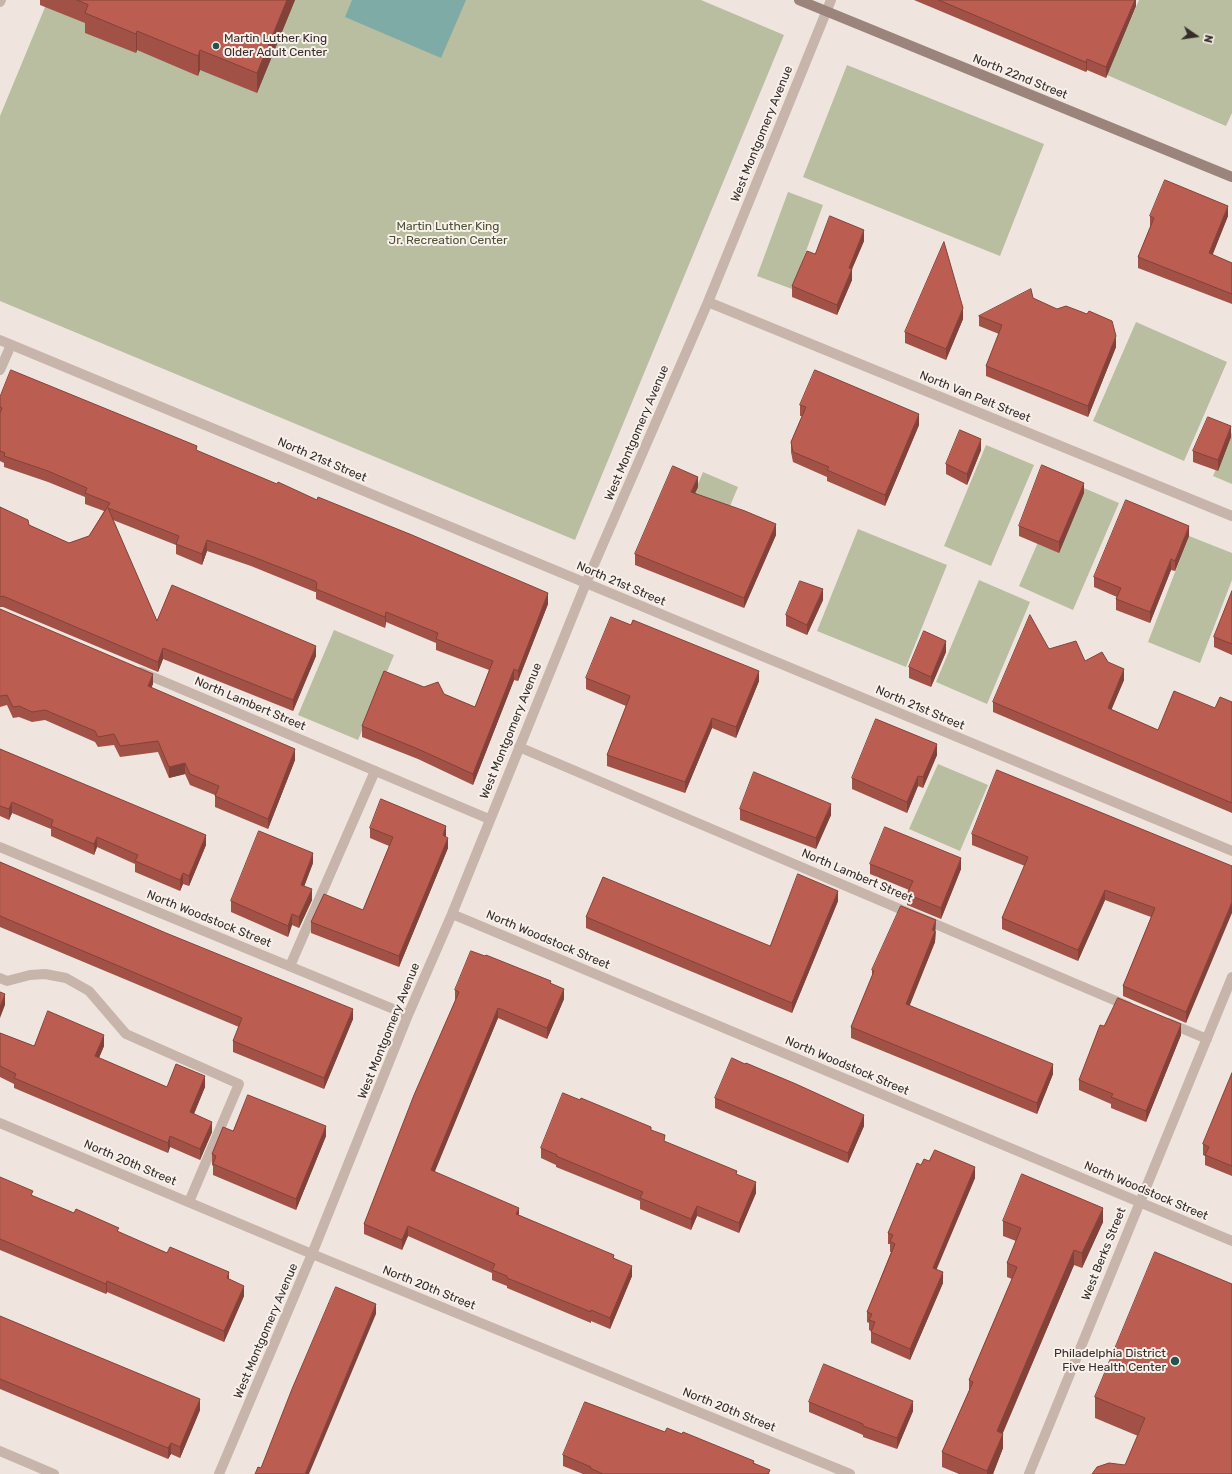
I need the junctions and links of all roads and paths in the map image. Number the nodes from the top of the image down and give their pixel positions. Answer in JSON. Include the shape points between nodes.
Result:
{"nodes":[{"id":1,"x":799,"y":0,"type":"edge"},
{"id":2,"x":831,"y":0,"type":"edge"},
{"id":3,"x":826,"y":12,"type":"junction"},
{"id":4,"x":1232,"y":177,"type":"edge"},
{"id":5,"x":708,"y":302,"type":"junction"},
{"id":6,"x":0,"y":340,"type":"edge"},
{"id":7,"x":11,"y":345,"type":"junction"},
{"id":8,"x":0,"y":370,"type":"edge"},
{"id":9,"x":1232,"y":516,"type":"edge"},
{"id":10,"x":586,"y":584,"type":"junction"},
{"id":11,"x":132,"y":668,"type":"edge"},
{"id":12,"x":519,"y":747,"type":"junction"},
{"id":13,"x":374,"y":771,"type":"junction"},
{"id":14,"x":489,"y":819,"type":"junction"},
{"id":15,"x":0,"y":847,"type":"edge"},
{"id":16,"x":1232,"y":852,"type":"edge"},
{"id":17,"x":452,"y":914,"type":"junction"},
{"id":18,"x":290,"y":966,"type":"junction"},
{"id":19,"x":1232,"y":977,"type":"edge"},
{"id":20,"x":0,"y":978,"type":"edge"},
{"id":21,"x":1136,"y":1009,"type":"edge"},
{"id":22,"x":408,"y":1015,"type":"junction"},
{"id":23,"x":1157,"y":1018,"type":"edge"},
{"id":24,"x":1207,"y":1039,"type":"junction"},
{"id":25,"x":0,"y":1122,"type":"edge"},
{"id":26,"x":189,"y":1202,"type":"junction"},
{"id":27,"x":1139,"y":1202,"type":"junction"},
{"id":28,"x":1232,"y":1241,"type":"edge"},
{"id":29,"x":312,"y":1254,"type":"junction"},
{"id":30,"x":0,"y":1451,"type":"edge"},
{"id":31,"x":54,"y":1474,"type":"edge"},
{"id":32,"x":219,"y":1474,"type":"edge"},
{"id":33,"x":850,"y":1474,"type":"edge"},
{"id":34,"x":1029,"y":1474,"type":"edge"}],
"edges":[{"from":1,"to":3,"type":"main road","name":"North 22nd Street"},
{"from":2,"to":3,"type":"street","name":"West Montgomery Avenue"},
{"from":3,"to":4,"type":"main road","name":"North 22nd Street"},
{"from":3,"to":5,"type":"street","name":"West Montgomery Avenue"},
{"from":5,"to":9,"type":"street","name":"North Van Pelt Street"},
{"from":5,"to":10,"type":"street","name":"West Montgomery Avenue"},
{"from":6,"to":7,"type":"street","name":"North 21st Street"},
{"from":7,"to":8,"type":"street"},
{"from":7,"to":10,"type":"street","name":"North 21st Street"},
{"from":10,"to":12,"type":"street","name":"West Montgomery Avenue"},
{"from":10,"to":16,"type":"street","name":"North 21st Street"},
{"from":11,"to":13,"type":"street","name":"North Lambert Street"},
{"from":12,"to":14,"type":"street","name":"West Montgomery Avenue"},
{"from":12,"to":21,"type":"street","name":"North Lambert Street"},
{"from":13,"to":14,"type":"street","name":"North Lambert Street"},
{"from":13,"to":18,"type":"street"},
{"from":14,"to":17,"type":"street","name":"West Montgomery Avenue"},
{"from":15,"to":18,"type":"street","name":"North Woodstock Street"},
{"from":17,"to":22,"type":"street","name":"West Montgomery Avenue"},
{"from":17,"to":27,"type":"street","name":"North Woodstock Street"},
{"from":18,"to":22,"type":"street","name":"North Woodstock Street"},
{"from":19,"to":24,"type":"street","name":"West Berks Street"},
{"from":20,"to":26,"type":"street","via":[[7,981],[46,974],[66,978],[89,991],[126,1034],[239,1084]]},
{"from":22,"to":29,"type":"street","name":"West Montgomery Avenue"},
{"from":23,"to":24,"type":"street"},
{"from":24,"to":27,"type":"street","name":"West Berks Street"},
{"from":25,"to":26,"type":"street","name":"North 20th Street"},
{"from":26,"to":29,"type":"street","name":"North 20th Street"},
{"from":27,"to":28,"type":"street","name":"North Woodstock Street"},
{"from":27,"to":34,"type":"street","name":"West Berks Street"},
{"from":29,"to":32,"type":"street","name":"West Montgomery Avenue"},
{"from":29,"to":33,"type":"street","name":"North 20th Street"},
{"from":30,"to":31,"type":"street"}]}
